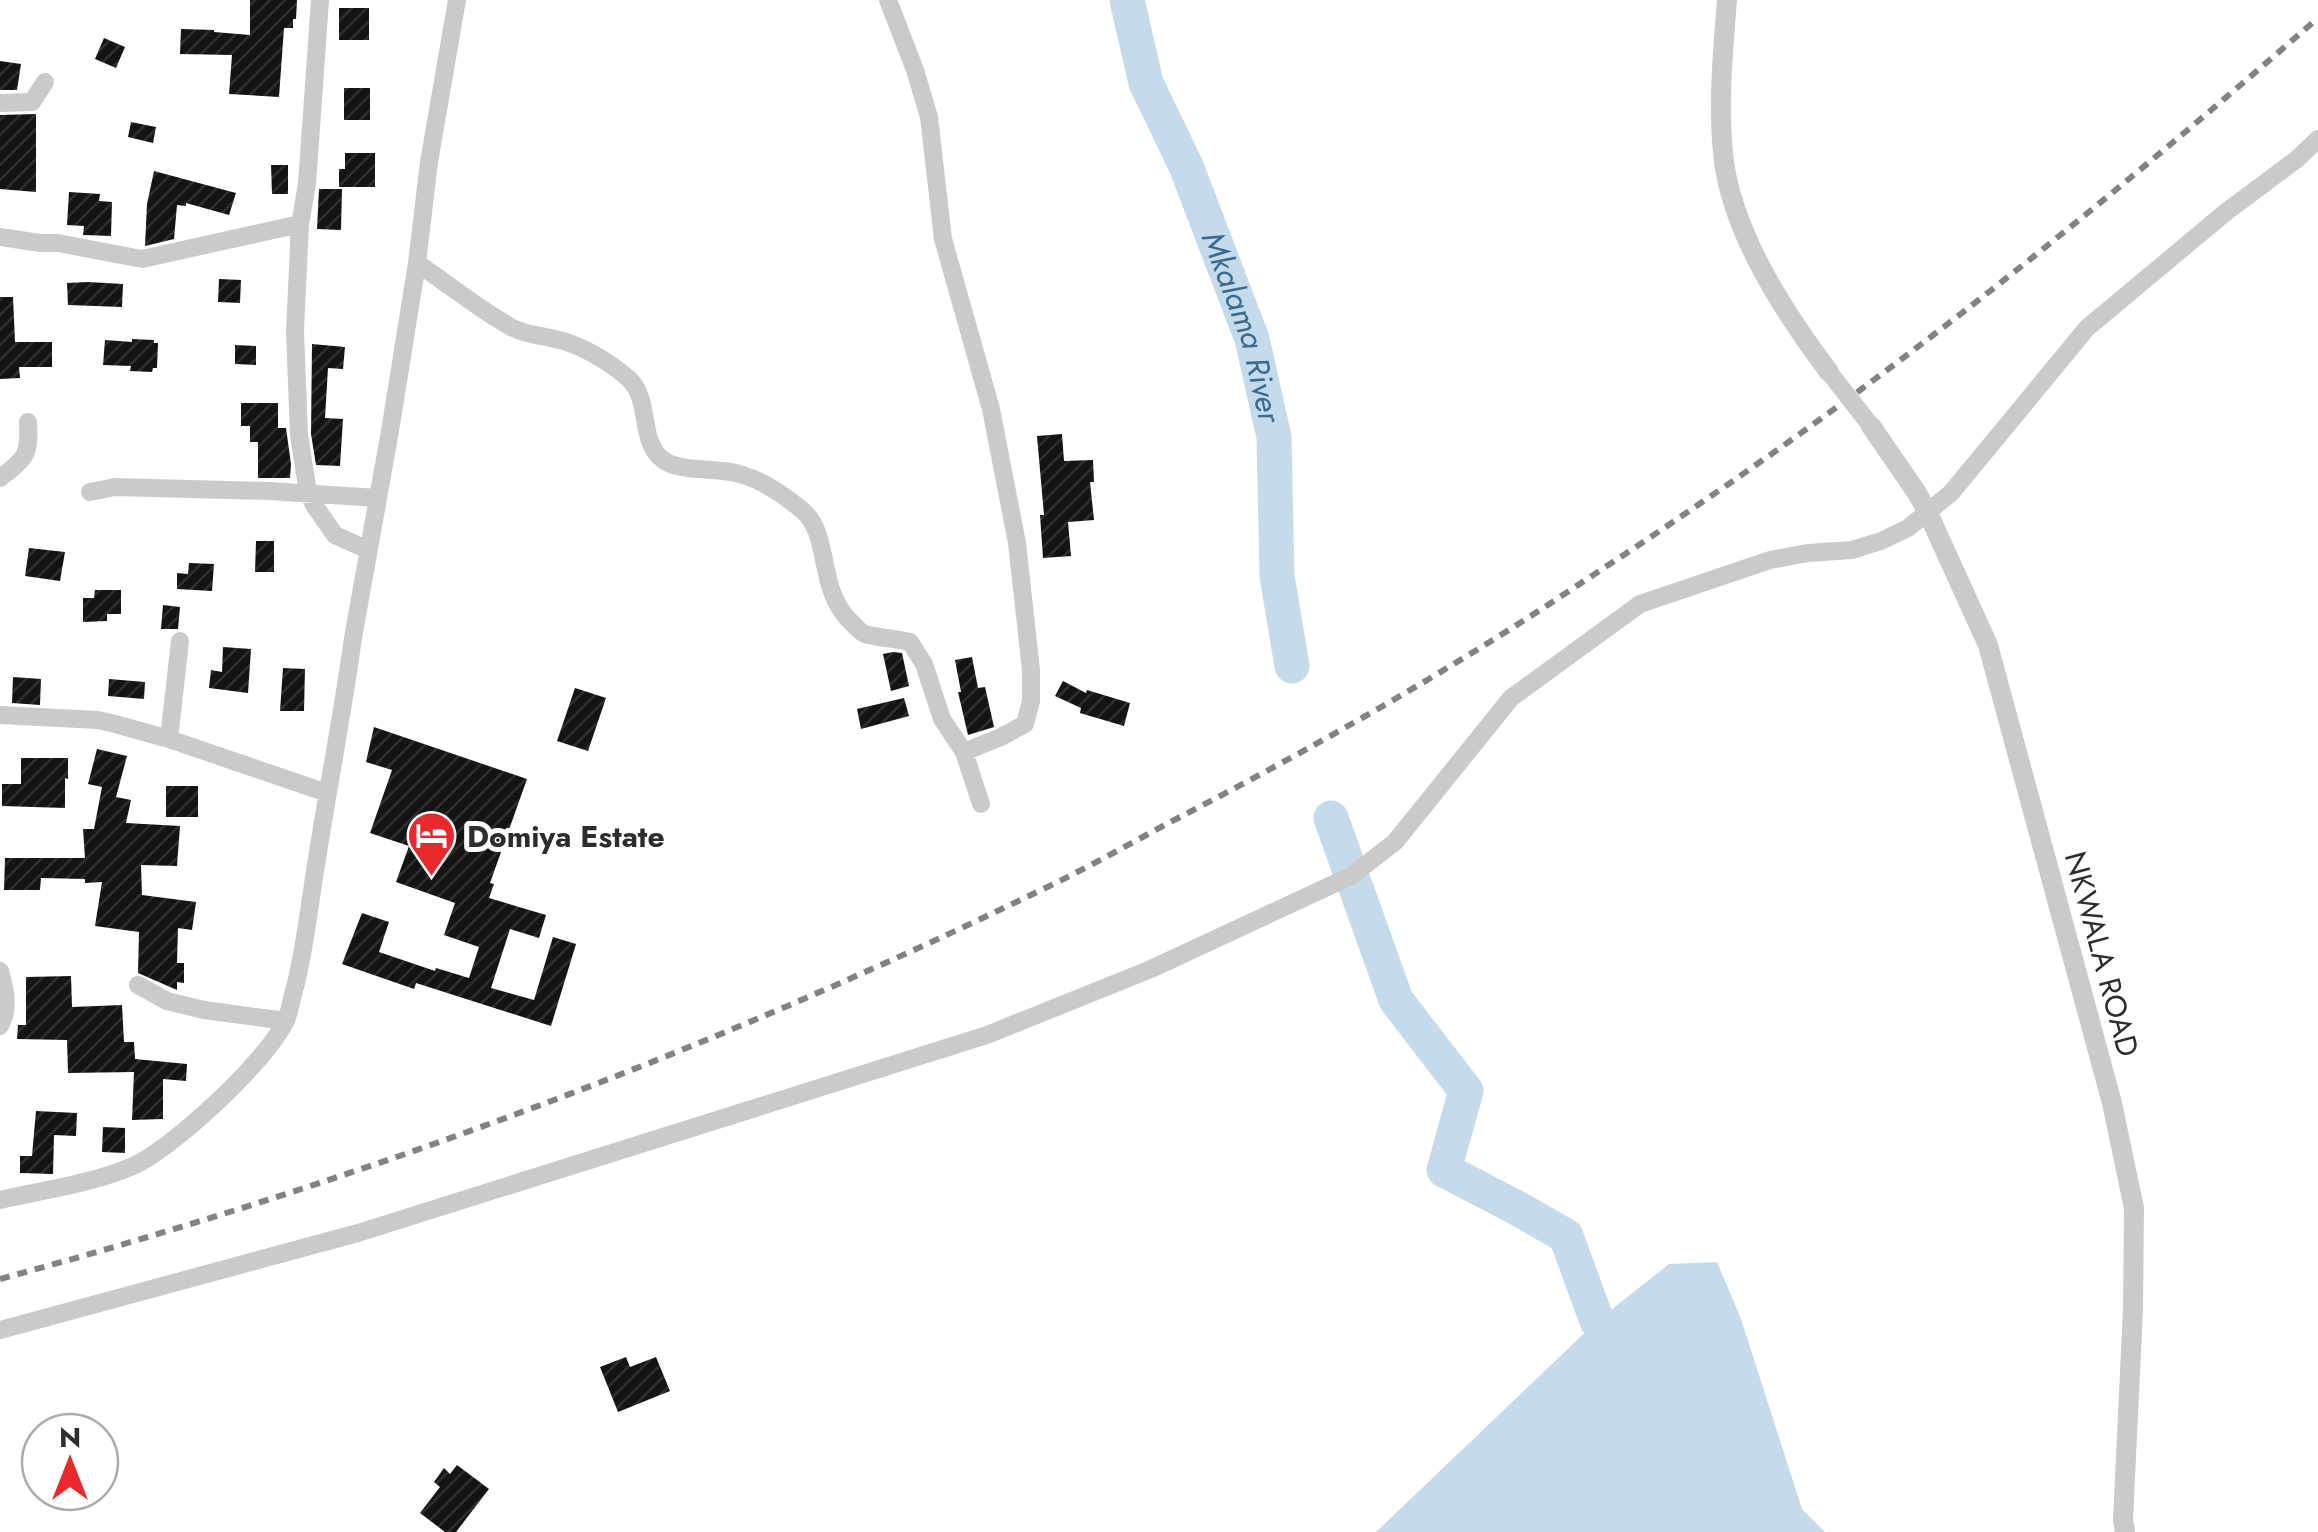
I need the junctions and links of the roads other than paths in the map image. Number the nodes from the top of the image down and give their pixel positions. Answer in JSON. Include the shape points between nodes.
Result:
{"nodes":[{"id":1,"x":320,"y":0,"type":"edge"},
{"id":2,"x":457,"y":0,"type":"edge"},
{"id":3,"x":888,"y":0,"type":"edge"},
{"id":4,"x":1727,"y":0,"type":"edge"},
{"id":5,"x":44,"y":82,"type":"dead end"},
{"id":6,"x":0,"y":103,"type":"edge"},
{"id":7,"x":2318,"y":139,"type":"edge"},
{"id":8,"x":300,"y":224,"type":"junction"},
{"id":9,"x":0,"y":236,"type":"edge"},
{"id":10,"x":417,"y":263,"type":"junction"},
{"id":11,"x":1830,"y":372,"type":"joint"},
{"id":12,"x":28,"y":422,"type":"dead end"},
{"id":13,"x":1871,"y":426,"type":"joint"},
{"id":14,"x":0,"y":478,"type":"edge"},
{"id":15,"x":90,"y":492,"type":"dead end"},
{"id":16,"x":308,"y":493,"type":"junction"},
{"id":17,"x":378,"y":498,"type":"junction"},
{"id":18,"x":1928,"y":513,"type":"junction"},
{"id":19,"x":368,"y":550,"type":"junction"},
{"id":20,"x":180,"y":641,"type":"dead end"},
{"id":21,"x":0,"y":714,"type":"edge"},
{"id":22,"x":169,"y":738,"type":"junction"},
{"id":23,"x":964,"y":752,"type":"junction"},
{"id":24,"x":327,"y":792,"type":"junction"},
{"id":25,"x":981,"y":804,"type":"dead end"},
{"id":26,"x":0,"y":970,"type":"edge"},
{"id":27,"x":138,"y":985,"type":"dead end"},
{"id":28,"x":286,"y":1021,"type":"junction"},
{"id":29,"x":0,"y":1026,"type":"edge"},
{"id":30,"x":0,"y":1200,"type":"edge"},
{"id":31,"x":0,"y":1330,"type":"edge"},
{"id":32,"x":2125,"y":1532,"type":"edge"}],
"edges":[{"from":1,"to":8,"type":"street"},
{"from":2,"to":10,"type":"street"},
{"from":3,"to":23,"type":"street","via":[[929,117],[943,239],[991,409],[1017,543],[1031,670],[1025,724]]},
{"from":4,"to":11,"type":"street","via":[[1720,81],[1732,198],[1777,296]]},
{"from":5,"to":6,"type":"street","via":[[32,102]]},
{"from":7,"to":18,"type":"street","via":[[2087,328]]},
{"from":8,"to":9,"type":"street","via":[[142,259]]},
{"from":8,"to":16,"type":"street","via":[[295,331]]},
{"from":10,"to":17,"type":"street"},
{"from":10,"to":23,"type":"street","via":[[512,328],[558,339],[622,374],[640,393],[652,448],[663,460],[744,475],[804,512],[844,614],[863,634],[910,642],[942,720]]},
{"from":11,"to":13,"type":"street","bridge":true},
{"from":12,"to":14,"type":"street","via":[[25,458]]},
{"from":13,"to":18,"type":"street","name":"NKWALA ROAD"},
{"from":15,"to":16,"type":"street","via":[[116,487]]},
{"from":16,"to":17,"type":"street"},
{"from":16,"to":19,"type":"street","via":[[335,535]]},
{"from":17,"to":19,"type":"street"},
{"from":18,"to":31,"type":"street","via":[[1881,541],[1770,560],[1640,604],[1511,698],[1395,842],[1351,876],[1151,970],[987,1034],[358,1232]]},
{"from":18,"to":32,"type":"street","name":"NKWALA ROAD","via":[[1988,645],[2112,1103],[2134,1208]]},
{"from":19,"to":24,"type":"street"},
{"from":20,"to":22,"type":"street"},
{"from":21,"to":22,"type":"street","via":[[98,720]]},
{"from":22,"to":24,"type":"street"},
{"from":23,"to":25,"type":"street"},
{"from":24,"to":28,"type":"street","via":[[301,966]]},
{"from":26,"to":29,"type":"street","via":[[6,1003]]},
{"from":27,"to":28,"type":"street","via":[[204,1010]]},
{"from":28,"to":30,"type":"street","via":[[260,1058],[152,1156],[88,1181]]}]}
